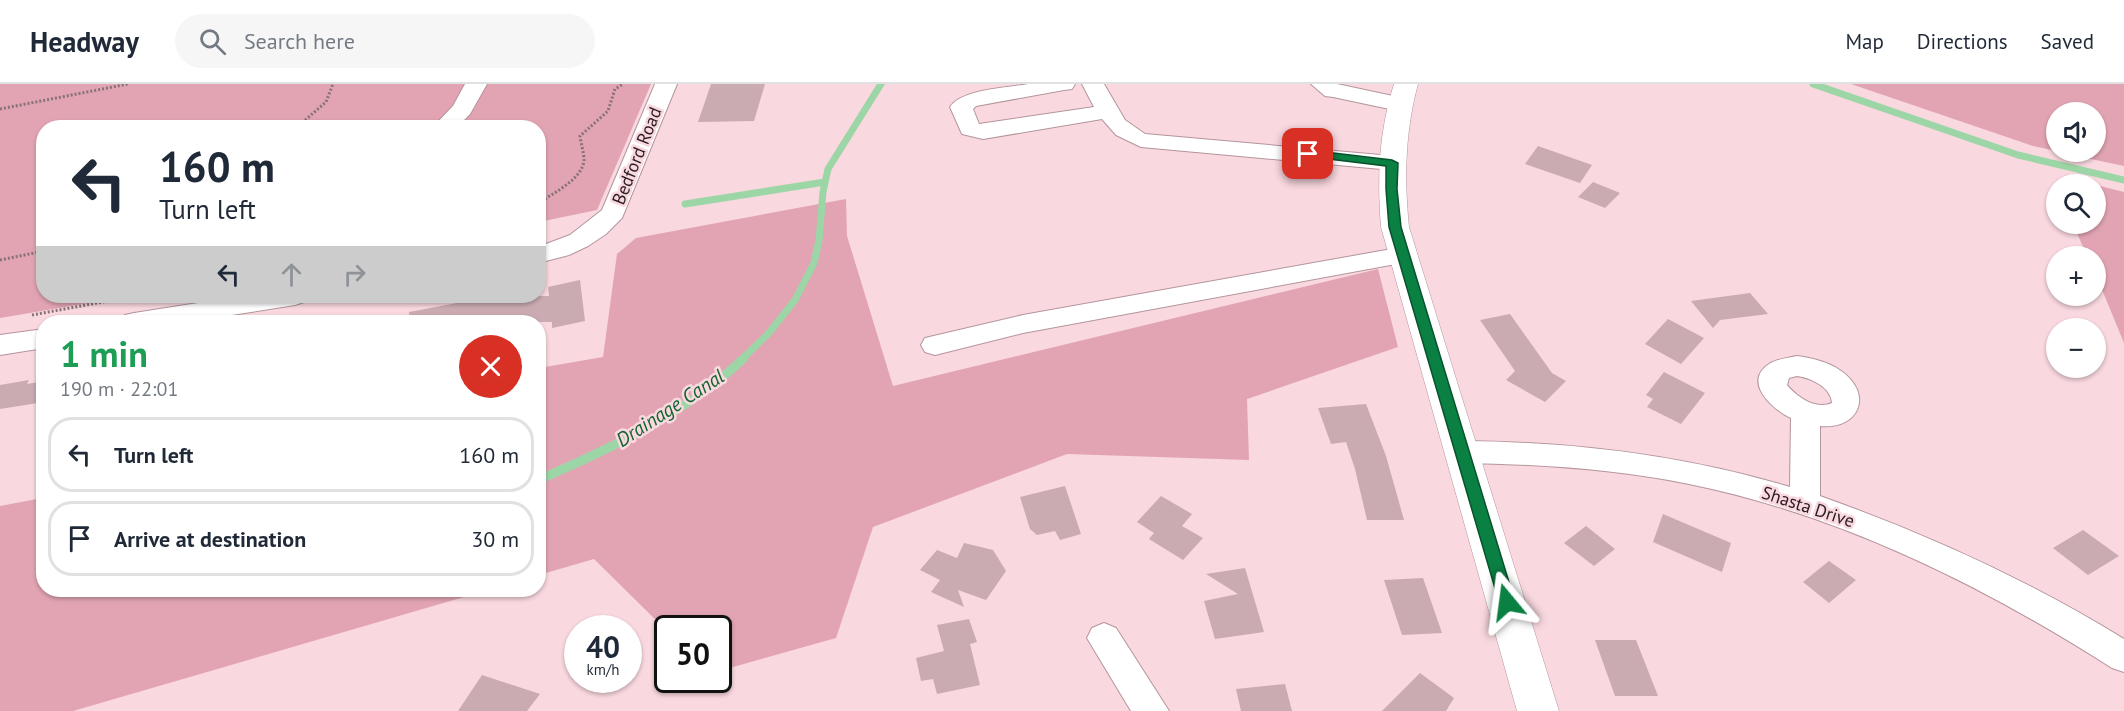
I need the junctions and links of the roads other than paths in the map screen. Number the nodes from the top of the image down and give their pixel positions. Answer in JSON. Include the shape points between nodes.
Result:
{"nodes":[{"id":1,"x":476,"y":84,"type":"edge"},
{"id":2,"x":666,"y":84,"type":"edge"},
{"id":3,"x":1064,"y":84,"type":"edge"},
{"id":4,"x":1093,"y":84,"type":"edge"},
{"id":5,"x":1322,"y":84,"type":"edge"},
{"id":6,"x":1403,"y":94,"type":"edge"},
{"id":7,"x":1107,"y":112,"type":"junction"},
{"id":8,"x":451,"y":120,"type":"edge"},
{"id":9,"x":1392,"y":163,"type":"junction"},
{"id":10,"x":546,"y":253,"type":"edge"},
{"id":11,"x":1403,"y":255,"type":"junction"},
{"id":12,"x":180,"y":303,"type":"edge"},
{"id":13,"x":151,"y":315,"type":"edge"},
{"id":14,"x":36,"y":339,"type":"edge"},
{"id":15,"x":0,"y":345,"type":"edge"},
{"id":16,"x":935,"y":345,"type":"dead end"},
{"id":17,"x":1806,"y":414,"type":"dead end"},
{"id":18,"x":1463,"y":452,"type":"junction"},
{"id":19,"x":1805,"y":504,"type":"junction"},
{"id":20,"x":1104,"y":638,"type":"dead end"},
{"id":21,"x":2124,"y":657,"type":"edge"},
{"id":22,"x":1151,"y":711,"type":"edge"},
{"id":23,"x":1538,"y":711,"type":"edge"}],
"edges":[{"from":1,"to":8,"type":"street"},
{"from":2,"to":10,"type":"street","name":"Bedford Road","via":[[613,213],[584,239]]},
{"from":3,"to":7,"type":"street","via":[[969,101],[961,107],[970,129],[983,132]]},
{"from":4,"to":7,"type":"street"},
{"from":5,"to":6,"type":"street","via":[[1333,91]]},
{"from":6,"to":9,"type":"main road"},
{"from":7,"to":9,"type":"street","via":[[1128,136],[1141,140]]},
{"from":9,"to":11,"type":"main road","via":[[1395,227]]},
{"from":11,"to":16,"type":"street","via":[[1023,324]]},
{"from":11,"to":18,"type":"main road"},
{"from":12,"to":13,"type":"street"},
{"from":14,"to":15,"type":"street"},
{"from":17,"to":19,"type":"street"},
{"from":18,"to":19,"type":"street","name":"Shasta Drive","via":[[1607,461],[1692,473]]},
{"from":18,"to":23,"type":"main road"},
{"from":19,"to":21,"type":"street","name":"Shasta Drive","via":[[1927,551],[2034,604]]},
{"from":20,"to":22,"type":"street"}]}
